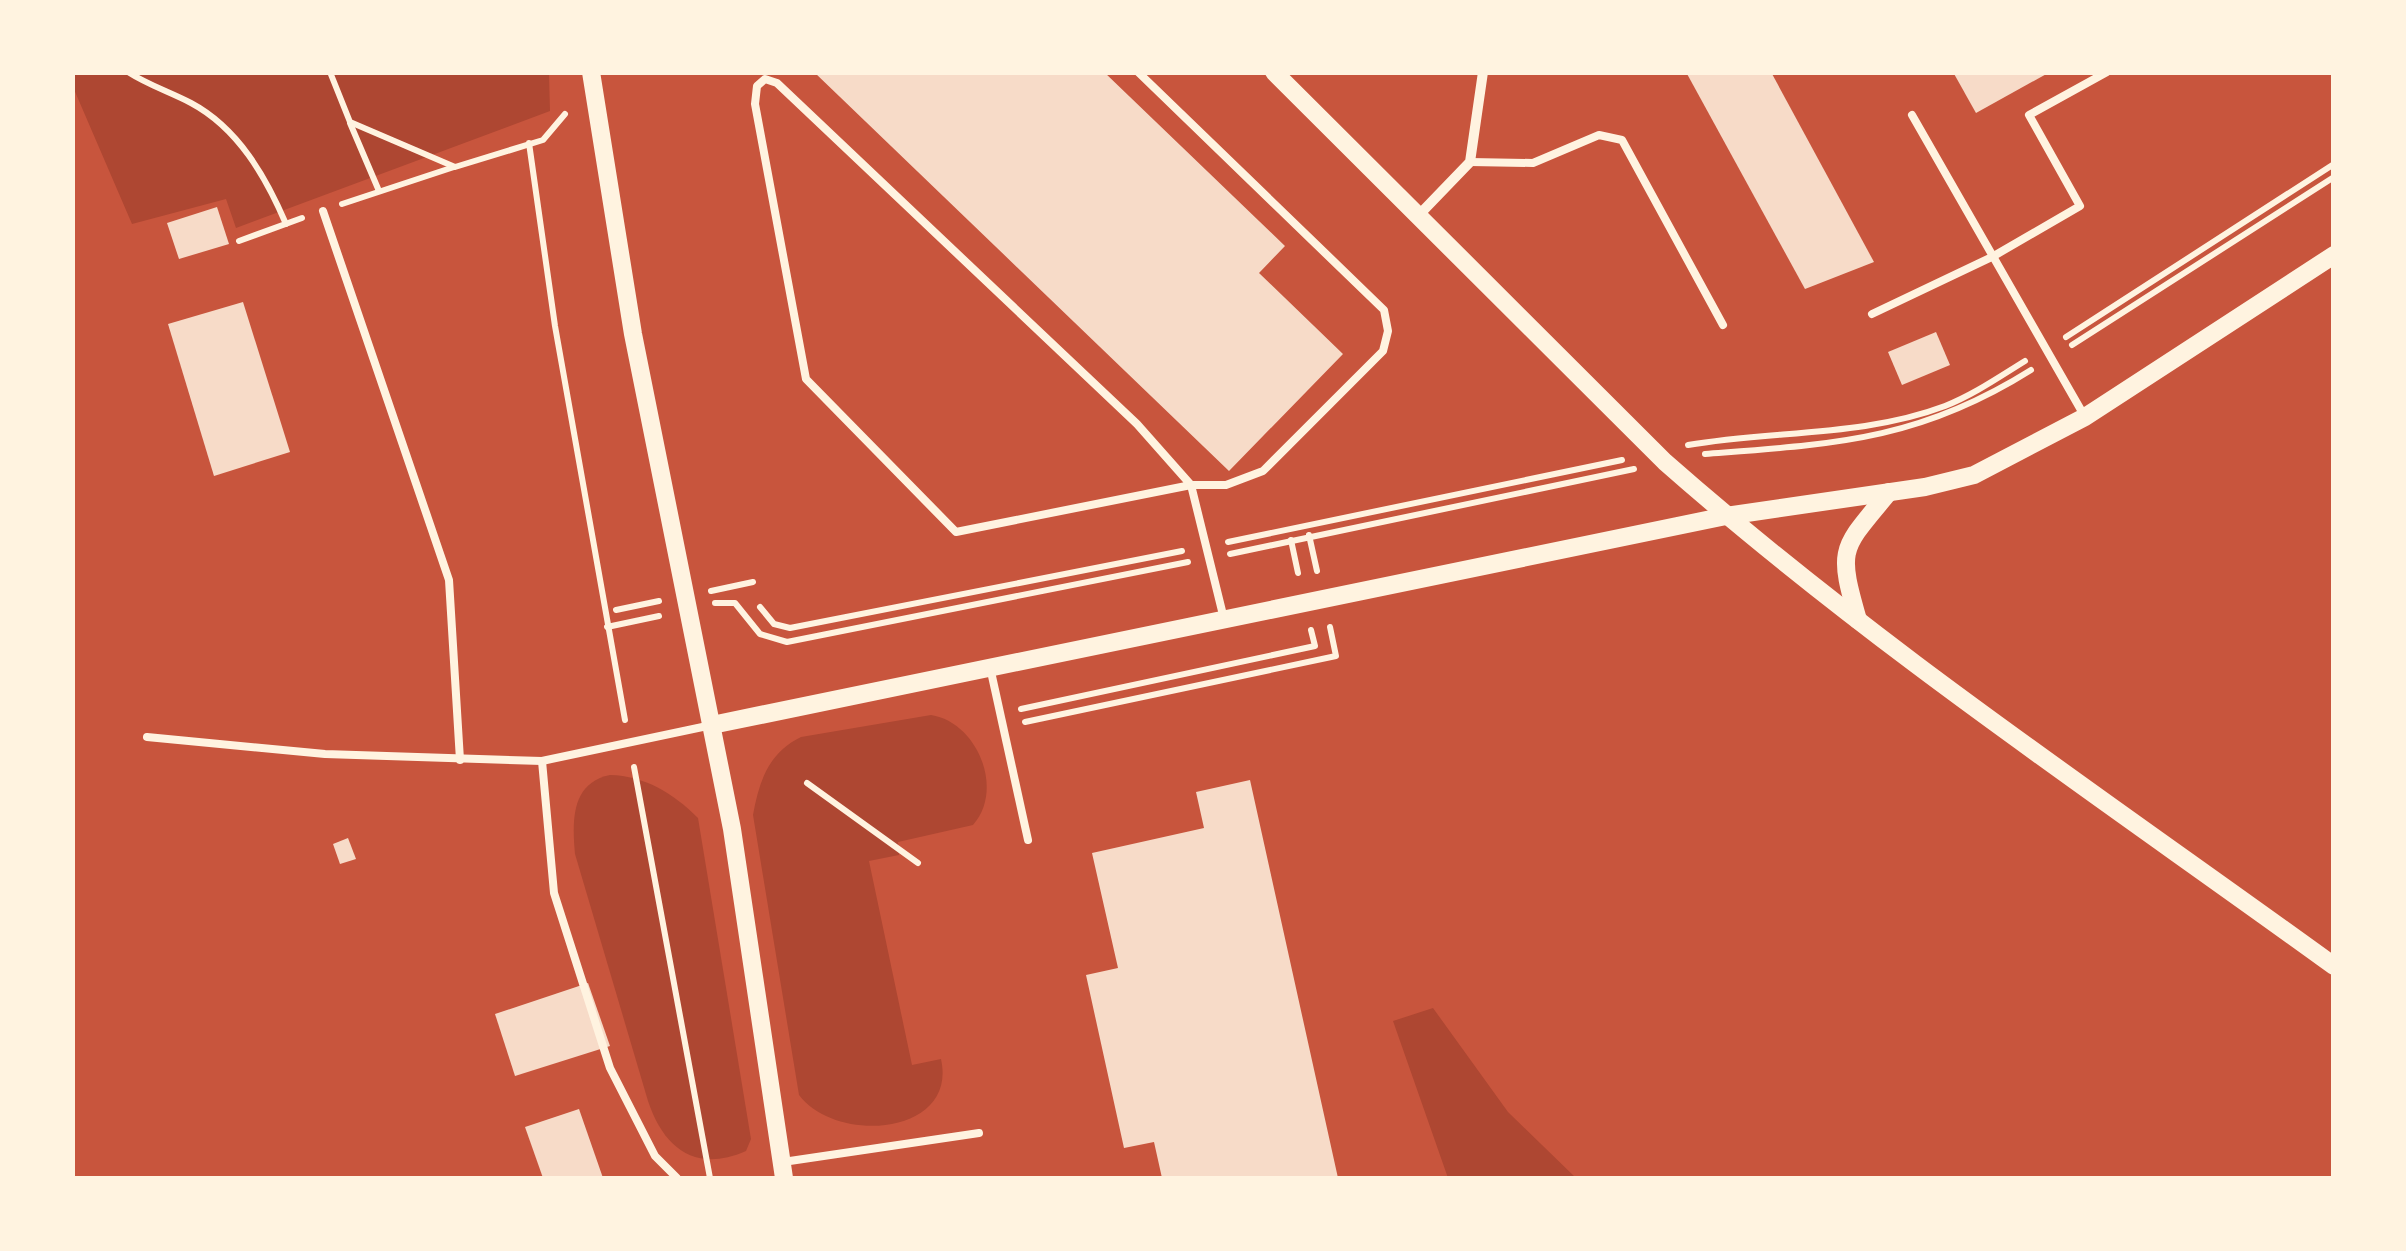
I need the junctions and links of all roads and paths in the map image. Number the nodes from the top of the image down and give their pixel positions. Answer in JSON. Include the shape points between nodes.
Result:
{"nodes":[{"id":1,"x":128,"y":72,"type":"edge"},
{"id":2,"x":330,"y":72,"type":"edge"},
{"id":3,"x":591,"y":72,"type":"edge"},
{"id":4,"x":1138,"y":72,"type":"edge"},
{"id":5,"x":1274,"y":72,"type":"edge"},
{"id":6,"x":1483,"y":72,"type":"edge"},
{"id":7,"x":2107,"y":72,"type":"edge"},
{"id":8,"x":564,"y":102,"type":"dead end"},
{"id":9,"x":1912,"y":115,"type":"dead end"},
{"id":10,"x":350,"y":122,"type":"junction"},
{"id":11,"x":530,"y":144,"type":"junction"},
{"id":12,"x":1470,"y":162,"type":"junction"},
{"id":13,"x":2334,"y":164,"type":"edge"},
{"id":14,"x":2334,"y":177,"type":"edge"},
{"id":15,"x":379,"y":190,"type":"dead end"},
{"id":16,"x":323,"y":210,"type":"dead end"},
{"id":17,"x":1417,"y":217,"type":"junction"},
{"id":18,"x":286,"y":224,"type":"dead end"},
{"id":19,"x":2334,"y":255,"type":"edge"},
{"id":20,"x":1992,"y":258,"type":"junction"},
{"id":21,"x":1872,"y":314,"type":"dead end"},
{"id":22,"x":1723,"y":325,"type":"dead end"},
{"id":23,"x":2047,"y":354,"type":"junction"},
{"id":24,"x":2085,"y":417,"type":"junction"},
{"id":25,"x":1660,"y":456,"type":"junction"},
{"id":26,"x":1190,"y":484,"type":"junction"},
{"id":27,"x":1889,"y":492,"type":"junction"},
{"id":28,"x":1726,"y":516,"type":"junction"},
{"id":29,"x":1307,"y":526,"type":"junction"},
{"id":30,"x":1310,"y":537,"type":"junction"},
{"id":31,"x":1207,"y":546,"type":"junction"},
{"id":32,"x":1210,"y":558,"type":"junction"},
{"id":33,"x":1324,"y":600,"type":"junction"},
{"id":34,"x":760,"y":607,"type":"dead end"},
{"id":35,"x":690,"y":609,"type":"junction"},
{"id":36,"x":1224,"y":619,"type":"junction"},
{"id":37,"x":1858,"y":620,"type":"junction"},
{"id":38,"x":607,"y":627,"type":"junction"},
{"id":39,"x":990,"y":667,"type":"junction"},
{"id":40,"x":712,"y":725,"type":"junction"},
{"id":41,"x":1004,"y":727,"type":"junction"},
{"id":42,"x":147,"y":737,"type":"dead end"},
{"id":43,"x":630,"y":743,"type":"junction"},
{"id":44,"x":460,"y":760,"type":"junction"},
{"id":45,"x":542,"y":761,"type":"junction"},
{"id":46,"x":808,"y":783,"type":"dead end"},
{"id":47,"x":1028,"y":840,"type":"dead end"},
{"id":48,"x":918,"y":863,"type":"dead end"},
{"id":49,"x":2334,"y":966,"type":"edge"},
{"id":50,"x":979,"y":1133,"type":"dead end"},
{"id":51,"x":783,"y":1170,"type":"edge"},
{"id":52,"x":677,"y":1178,"type":"edge"},
{"id":53,"x":710,"y":1178,"type":"edge"}],
"edges":[{"from":1,"to":18,"type":"path","via":[[216,120],[245,150]]},
{"from":2,"to":10,"type":"path"},
{"from":3,"to":35,"type":"street","via":[[633,334]]},
{"from":4,"to":26,"type":"lane","via":[[1342,265],[1384,310],[1388,331],[1383,351],[1263,471],[1226,485]]},
{"from":5,"to":17,"type":"street"},
{"from":6,"to":12,"type":"street"},
{"from":7,"to":20,"type":"lane","via":[[2029,115],[2080,206]]},
{"from":8,"to":11,"type":"path","via":[[565,116]]},
{"from":9,"to":20,"type":"lane"},
{"from":10,"to":11,"type":"path","via":[[455,166]]},
{"from":10,"to":15,"type":"path"},
{"from":11,"to":38,"type":"path"},
{"from":12,"to":17,"type":"street"},
{"from":12,"to":22,"type":"lane","via":[[1533,163],[1599,135],[1622,140]]},
{"from":13,"to":23,"type":"path"},
{"from":14,"to":23,"type":"path"},
{"from":16,"to":44,"type":"lane","via":[[449,580]]},
{"from":17,"to":25,"type":"street"},
{"from":19,"to":24,"type":"street"},
{"from":20,"to":21,"type":"lane"},
{"from":20,"to":23,"type":"lane"},
{"from":23,"to":24,"type":"lane"},
{"from":23,"to":25,"type":"path","via":[[1915,415]]},
{"from":23,"to":25,"type":"path","via":[[1985,399],[1919,427]]},
{"from":24,"to":27,"type":"street","via":[[1974,475]]},
{"from":25,"to":28,"type":"street"},
{"from":25,"to":29,"type":"path"},
{"from":25,"to":30,"type":"path"},
{"from":26,"to":26,"type":"lane","via":[[1106,392],[777,84],[765,79],[756,86],[806,380],[956,532]]},
{"from":26,"to":31,"type":"lane"},
{"from":27,"to":28,"type":"street"},
{"from":27,"to":37,"type":"street","via":[[1851,538],[1843,567]]},
{"from":28,"to":33,"type":"street"},
{"from":28,"to":37,"type":"street"},
{"from":29,"to":30,"type":"path"},
{"from":29,"to":31,"type":"path"},
{"from":30,"to":32,"type":"path"},
{"from":30,"to":33,"type":"path"},
{"from":31,"to":32,"type":"lane"},
{"from":31,"to":34,"type":"path","via":[[790,628],[774,624]]},
{"from":32,"to":35,"type":"path","via":[[787,642],[760,634],[734,603]]},
{"from":32,"to":36,"type":"lane"},
{"from":33,"to":36,"type":"street"},
{"from":33,"to":41,"type":"path","via":[[1336,656]]},
{"from":35,"to":38,"type":"path"},
{"from":35,"to":40,"type":"street"},
{"from":36,"to":39,"type":"street"},
{"from":37,"to":49,"type":"street"},
{"from":38,"to":43,"type":"path"},
{"from":39,"to":40,"type":"street"},
{"from":39,"to":41,"type":"lane"},
{"from":40,"to":43,"type":"lane"},
{"from":40,"to":51,"type":"street"},
{"from":41,"to":47,"type":"lane"},
{"from":42,"to":44,"type":"lane"},
{"from":43,"to":45,"type":"lane"},
{"from":43,"to":53,"type":"path"},
{"from":44,"to":45,"type":"lane"},
{"from":45,"to":52,"type":"lane","via":[[554,892],[605,1050],[655,1156]]},
{"from":46,"to":48,"type":"path"},
{"from":50,"to":51,"type":"lane"}]}
